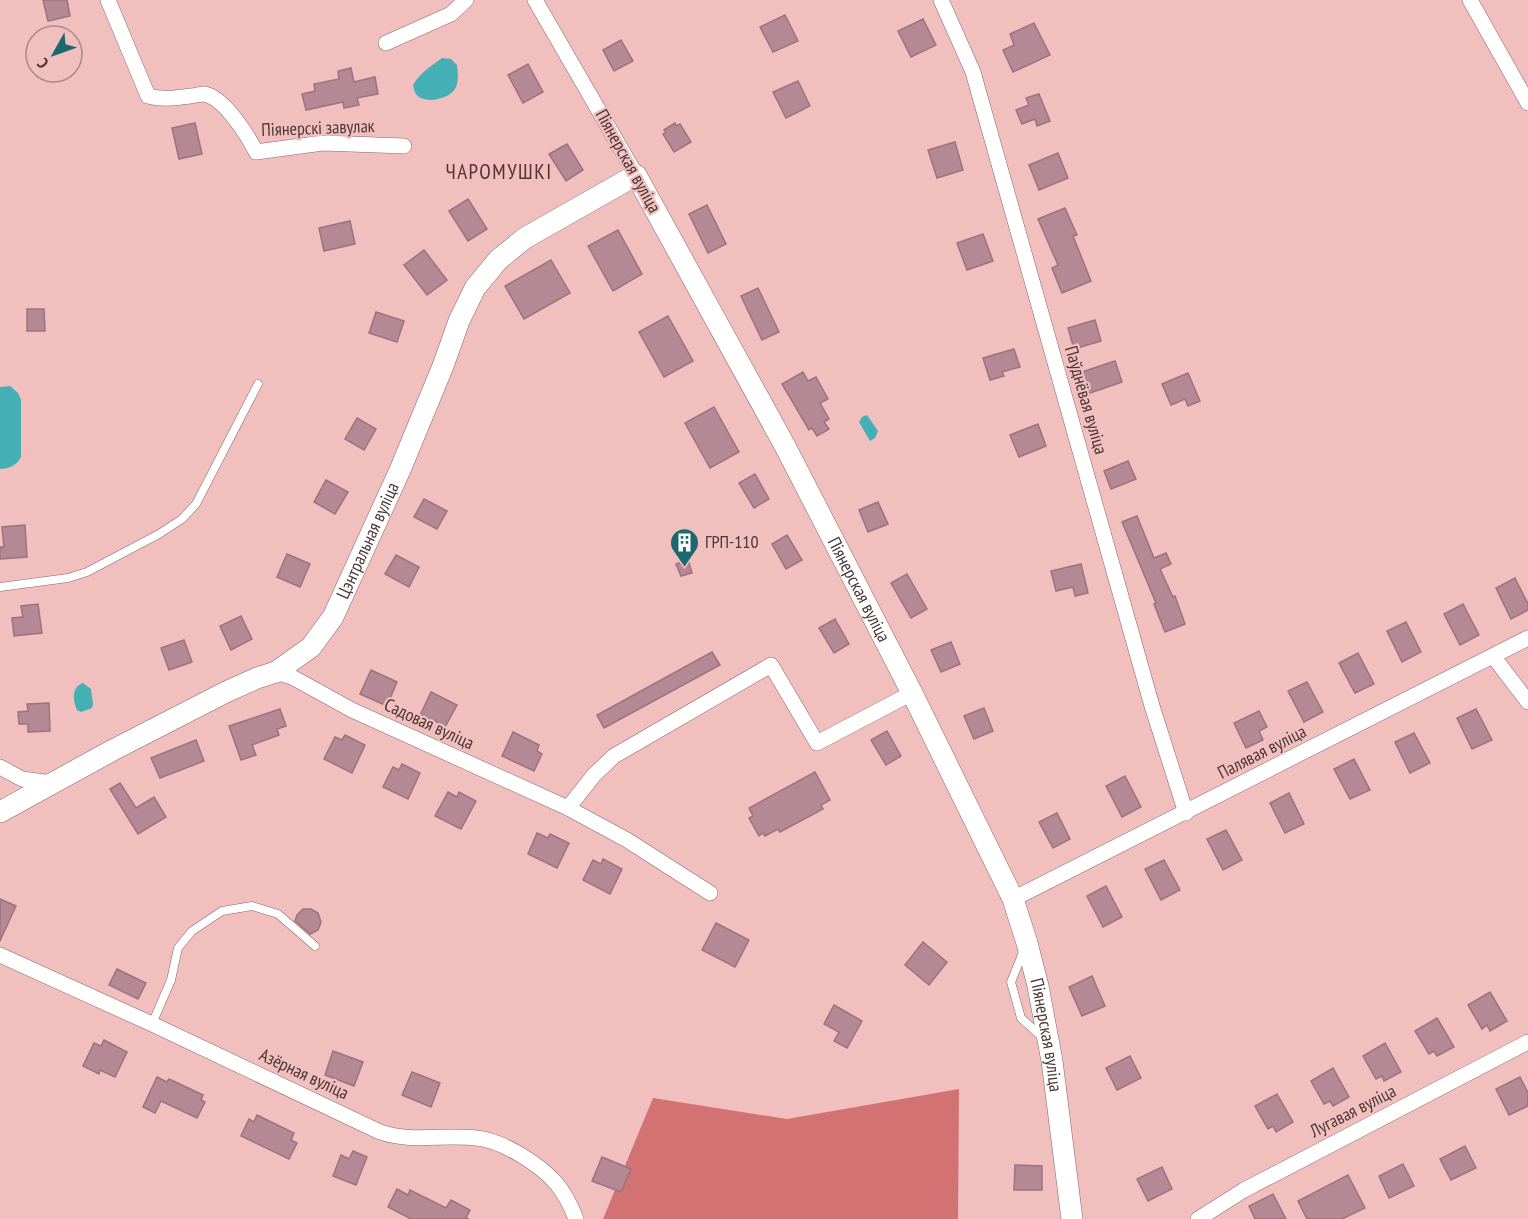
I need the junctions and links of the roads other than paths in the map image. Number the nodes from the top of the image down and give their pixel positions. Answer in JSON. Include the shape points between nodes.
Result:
{"nodes":[{"id":1,"x":108,"y":0,"type":"edge"},
{"id":2,"x":466,"y":0,"type":"edge"},
{"id":3,"x":534,"y":0,"type":"edge"},
{"id":4,"x":940,"y":0,"type":"edge"},
{"id":5,"x":1470,"y":0,"type":"edge"},
{"id":6,"x":386,"y":43,"type":"dead end"},
{"id":7,"x":1528,"y":104,"type":"edge"},
{"id":8,"x":404,"y":146,"type":"dead end"},
{"id":9,"x":636,"y":175,"type":"junction"},
{"id":10,"x":258,"y":384,"type":"dead end"},
{"id":11,"x":0,"y":587,"type":"edge"},
{"id":12,"x":1528,"y":638,"type":"edge"},
{"id":13,"x":1493,"y":656,"type":"junction"},
{"id":14,"x":276,"y":672,"type":"junction"},
{"id":15,"x":912,"y":693,"type":"junction"},
{"id":16,"x":1528,"y":702,"type":"edge"},
{"id":17,"x":0,"y":767,"type":"edge"},
{"id":18,"x":51,"y":783,"type":"junction"},
{"id":19,"x":568,"y":808,"type":"junction"},
{"id":20,"x":0,"y":812,"type":"edge"},
{"id":21,"x":1186,"y":813,"type":"junction"},
{"id":22,"x":710,"y":893,"type":"dead end"},
{"id":23,"x":1013,"y":899,"type":"junction"},
{"id":24,"x":315,"y":946,"type":"dead end"},
{"id":25,"x":0,"y":955,"type":"edge"},
{"id":26,"x":152,"y":1024,"type":"junction"},
{"id":27,"x":1528,"y":1042,"type":"edge"},
{"id":28,"x":576,"y":1219,"type":"edge"},
{"id":29,"x":1072,"y":1219,"type":"edge"},
{"id":30,"x":1198,"y":1219,"type":"edge"}],
"edges":[{"from":1,"to":8,"type":"street","name":"Піянерскі завулак","via":[[148,96],[162,100],[205,94],[232,116],[256,152],[323,143]]},
{"from":2,"to":6,"type":"street","via":[[451,14]]},
{"from":3,"to":9,"type":"street","name":"Піянерская вуліца"},
{"from":4,"to":21,"type":"street","name":"Паўднёвая вуліца","via":[[973,72]]},
{"from":5,"to":7,"type":"street"},
{"from":9,"to":14,"type":"street","name":"Цэнтральная вуліца","via":[[525,238],[485,273],[466,304],[400,470],[333,617],[311,647]]},
{"from":9,"to":15,"type":"street","name":"Піянерская вуліца","via":[[785,446]]},
{"from":10,"to":11,"type":"lane","via":[[196,504],[182,519],[87,572]]},
{"from":12,"to":13,"type":"street","name":"Палявая вуліца"},
{"from":13,"to":16,"type":"street"},
{"from":13,"to":21,"type":"street","name":"Палявая вуліца"},
{"from":14,"to":18,"type":"street","name":"Цэнтральная вуліца","via":[[241,685]]},
{"from":14,"to":19,"type":"street","name":"Садовая вуліца"},
{"from":15,"to":19,"type":"street","via":[[816,743],[771,665],[614,756]]},
{"from":15,"to":23,"type":"street","name":"Піянерская вуліца"},
{"from":17,"to":18,"type":"street","via":[[29,781]]},
{"from":18,"to":20,"type":"street","name":"Цэнтральная вуліца"},
{"from":19,"to":22,"type":"street","name":"Садовая вуліца"},
{"from":21,"to":23,"type":"street","name":"Палявая вуліца"},
{"from":23,"to":29,"type":"street","name":"Піянерская вуліца","via":[[1027,943],[1048,1041]]},
{"from":24,"to":26,"type":"lane","via":[[278,914],[252,906],[222,911],[192,931],[178,948],[171,980]]},
{"from":25,"to":26,"type":"street","name":"Азёрная вуліца"},
{"from":26,"to":28,"type":"street","name":"Азёрная вуліца","via":[[380,1132],[395,1137],[477,1138],[517,1153],[556,1183],[570,1202]]},
{"from":27,"to":30,"type":"street","name":"Лугавая вуліца","via":[[1252,1185]]}]}
